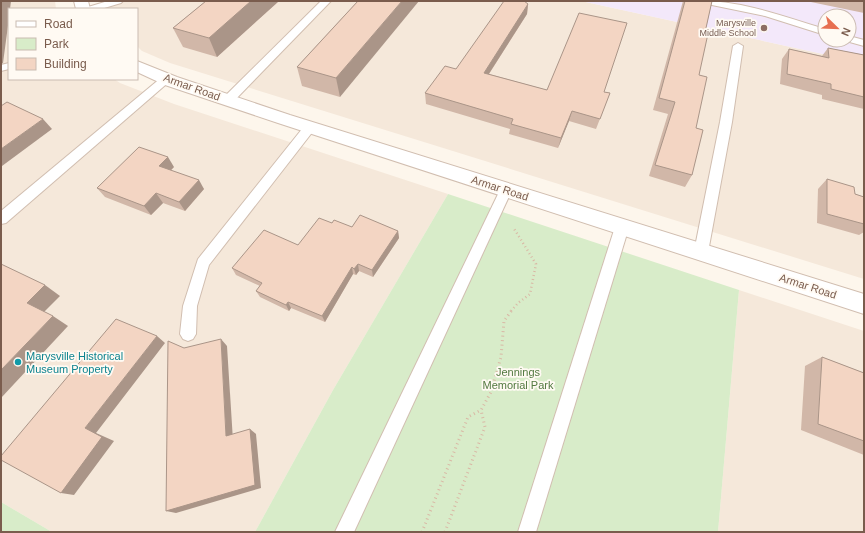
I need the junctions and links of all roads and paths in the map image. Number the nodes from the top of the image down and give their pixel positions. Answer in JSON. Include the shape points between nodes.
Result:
{"nodes":[{"id":1,"x":118,"y":1,"type":"edge"},
{"id":2,"x":326,"y":1,"type":"edge"},
{"id":3,"x":707,"y":1,"type":"edge"},
{"id":4,"x":94,"y":8,"type":"edge"},
{"id":5,"x":817,"y":30,"type":"edge"},
{"id":6,"x":738,"y":46,"type":"dead end"},
{"id":7,"x":138,"y":66,"type":"edge"},
{"id":8,"x":166,"y":79,"type":"junction"},
{"id":9,"x":228,"y":100,"type":"junction"},
{"id":10,"x":310,"y":127,"type":"junction"},
{"id":11,"x":506,"y":190,"type":"junction"},
{"id":12,"x":1,"y":219,"type":"edge"},
{"id":13,"x":515,"y":220,"type":"dead end"},
{"id":14,"x":622,"y":227,"type":"junction"},
{"id":15,"x":701,"y":252,"type":"junction"},
{"id":16,"x":864,"y":304,"type":"edge"},
{"id":17,"x":188,"y":334,"type":"dead end"},
{"id":18,"x":481,"y":410,"type":"junction"},
{"id":19,"x":344,"y":532,"type":"edge"},
{"id":20,"x":422,"y":532,"type":"edge"},
{"id":21,"x":445,"y":532,"type":"edge"},
{"id":22,"x":527,"y":532,"type":"edge"}],
"edges":[{"from":1,"to":4,"type":"lane"},
{"from":2,"to":9,"type":"lane"},
{"from":3,"to":5,"type":"lane","via":[[767,14]]},
{"from":6,"to":15,"type":"lane","via":[[725,130]]},
{"from":7,"to":8,"type":"street","name":"Armar Road"},
{"from":8,"to":9,"type":"street","name":"Armar Road"},
{"from":8,"to":12,"type":"lane"},
{"from":9,"to":10,"type":"street","name":"Armar Road"},
{"from":10,"to":11,"type":"street","name":"Armar Road"},
{"from":10,"to":17,"type":"lane","via":[[203,263],[190,306]]},
{"from":11,"to":14,"type":"street","name":"Armar Road"},
{"from":11,"to":19,"type":"lane"},
{"from":13,"to":18,"type":"path","via":[[513,226],[536,264],[530,294],[518,303],[504,321],[501,357],[496,378]]},
{"from":14,"to":15,"type":"street","name":"Armar Road"},
{"from":14,"to":22,"type":"lane"},
{"from":15,"to":16,"type":"street","name":"Armar Road"},
{"from":18,"to":20,"type":"path","via":[[468,417]]},
{"from":18,"to":21,"type":"path","via":[[485,427]]}]}
